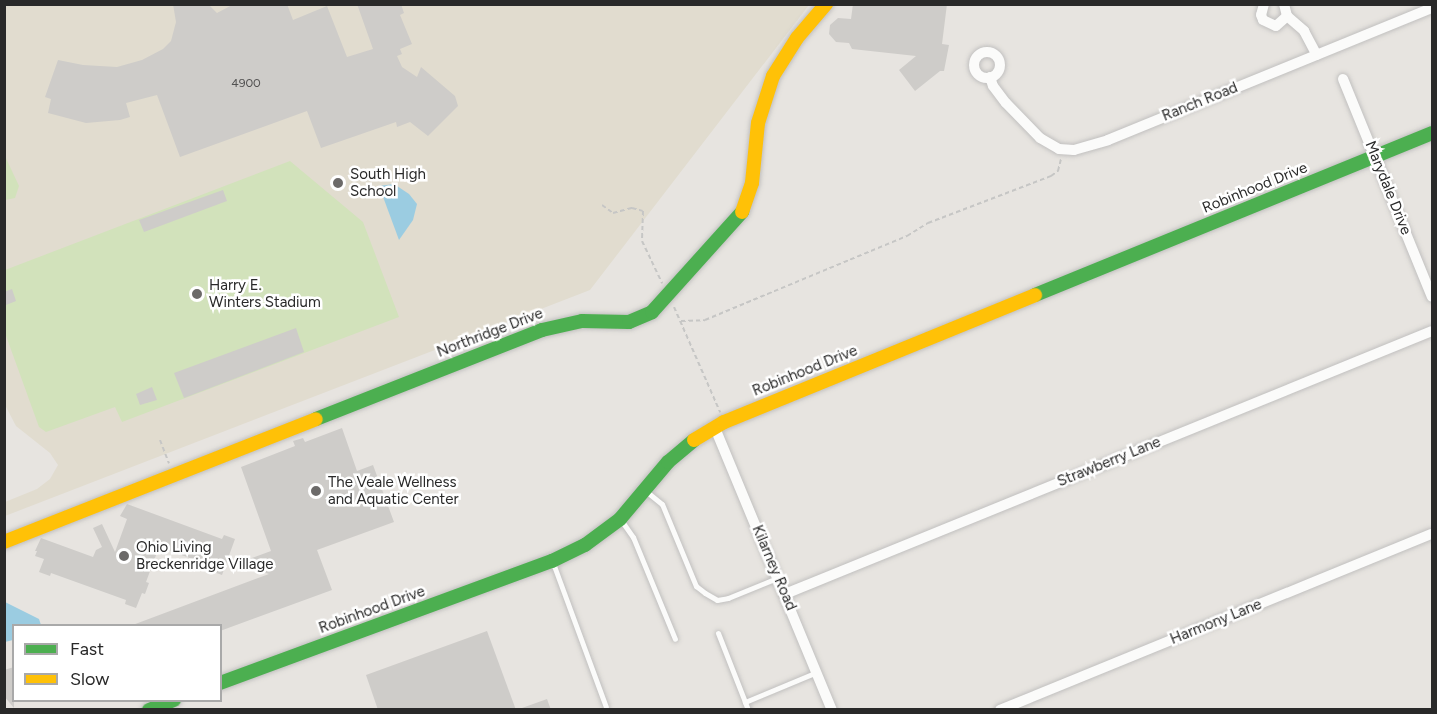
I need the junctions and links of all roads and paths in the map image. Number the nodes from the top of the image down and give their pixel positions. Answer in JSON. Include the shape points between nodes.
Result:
{"nodes":[{"id":1,"x":826,"y":4,"type":"edge"},
{"id":2,"x":1264,"y":4,"type":"edge"},
{"id":3,"x":1284,"y":4,"type":"edge"},
{"id":4,"x":1432,"y":7,"type":"edge"},
{"id":5,"x":1287,"y":16,"type":"junction"},
{"id":6,"x":1317,"y":55,"type":"junction"},
{"id":7,"x":990,"y":77,"type":"dead end"},
{"id":8,"x":1342,"y":79,"type":"dead end"},
{"id":9,"x":1432,"y":133,"type":"edge"},
{"id":10,"x":1062,"y":149,"type":"junction"},
{"id":11,"x":1376,"y":156,"type":"junction"},
{"id":12,"x":1432,"y":297,"type":"edge"},
{"id":13,"x":681,"y":321,"type":"dead end"},
{"id":14,"x":1432,"y":331,"type":"edge"},
{"id":15,"x":715,"y":428,"type":"junction"},
{"id":16,"x":160,"y":440,"type":"dead end"},
{"id":17,"x":173,"y":474,"type":"junction"},
{"id":18,"x":645,"y":491,"type":"junction"},
{"id":19,"x":620,"y":519,"type":"junction"},
{"id":20,"x":1432,"y":534,"type":"edge"},
{"id":21,"x":4,"y":542,"type":"edge"},
{"id":22,"x":552,"y":561,"type":"junction"},
{"id":23,"x":778,"y":577,"type":"junction"},
{"id":24,"x":785,"y":594,"type":"junction"},
{"id":25,"x":718,"y":633,"type":"dead end"},
{"id":26,"x":675,"y":639,"type":"dead end"},
{"id":27,"x":817,"y":672,"type":"junction"},
{"id":28,"x":222,"y":682,"type":"edge"},
{"id":29,"x":169,"y":702,"type":"edge"},
{"id":30,"x":745,"y":702,"type":"junction"},
{"id":31,"x":606,"y":707,"type":"dead end"},
{"id":32,"x":148,"y":710,"type":"edge"},
{"id":33,"x":748,"y":710,"type":"edge"},
{"id":34,"x":832,"y":710,"type":"edge"},
{"id":35,"x":1000,"y":710,"type":"edge"}],
"edges":[{"from":1,"to":17,"type":"street","name":"Northridge Drive","via":[[797,38],[773,76],[758,123],[753,183],[744,210],[652,312],[629,322],[582,321],[542,330]]},
{"from":2,"to":5,"type":"street","via":[[1261,15],[1266,24],[1276,26]]},
{"from":3,"to":5,"type":"street"},
{"from":4,"to":6,"type":"street","name":"Ranch Road"},
{"from":5,"to":6,"type":"street","via":[[1304,31]]},
{"from":6,"to":10,"type":"street","name":"Ranch Road","via":[[1108,140],[1074,150]]},
{"from":7,"to":10,"type":"street","via":[[1006,103],[1040,138]]},
{"from":8,"to":11,"type":"street","name":"Marydale Drive"},
{"from":9,"to":11,"type":"street","name":"Robinhood Drive"},
{"from":10,"to":13,"type":"path","via":[[1058,171],[1051,176],[928,223],[907,236],[705,320]]},
{"from":11,"to":12,"type":"street","name":"Marydale Drive"},
{"from":11,"to":15,"type":"street","name":"Robinhood Drive"},
{"from":14,"to":24,"type":"street","name":"Strawberry Lane"},
{"from":15,"to":18,"type":"street","name":"Robinhood Drive","via":[[690,442]]},
{"from":15,"to":23,"type":"street","name":"Kilarney Road"},
{"from":16,"to":17,"type":"path"},
{"from":17,"to":21,"type":"street","name":"Northridge Drive"},
{"from":18,"to":19,"type":"street","name":"Robinhood Drive"},
{"from":18,"to":23,"type":"lane","via":[[662,504],[696,586],[705,593],[717,600],[728,598]]},
{"from":19,"to":22,"type":"street","name":"Robinhood Drive","via":[[585,545]]},
{"from":19,"to":26,"type":"lane","via":[[633,537]]},
{"from":20,"to":35,"type":"street","name":"Harmony Lane"},
{"from":22,"to":28,"type":"street","name":"Robinhood Drive"},
{"from":22,"to":31,"type":"lane"},
{"from":23,"to":24,"type":"street","name":"Kilarney Road"},
{"from":24,"to":27,"type":"street","name":"Kilarney Road"},
{"from":25,"to":30,"type":"lane"},
{"from":27,"to":30,"type":"lane"},
{"from":27,"to":34,"type":"street","name":"Kilarney Road"},
{"from":29,"to":32,"type":"street"},
{"from":30,"to":33,"type":"lane"}]}
